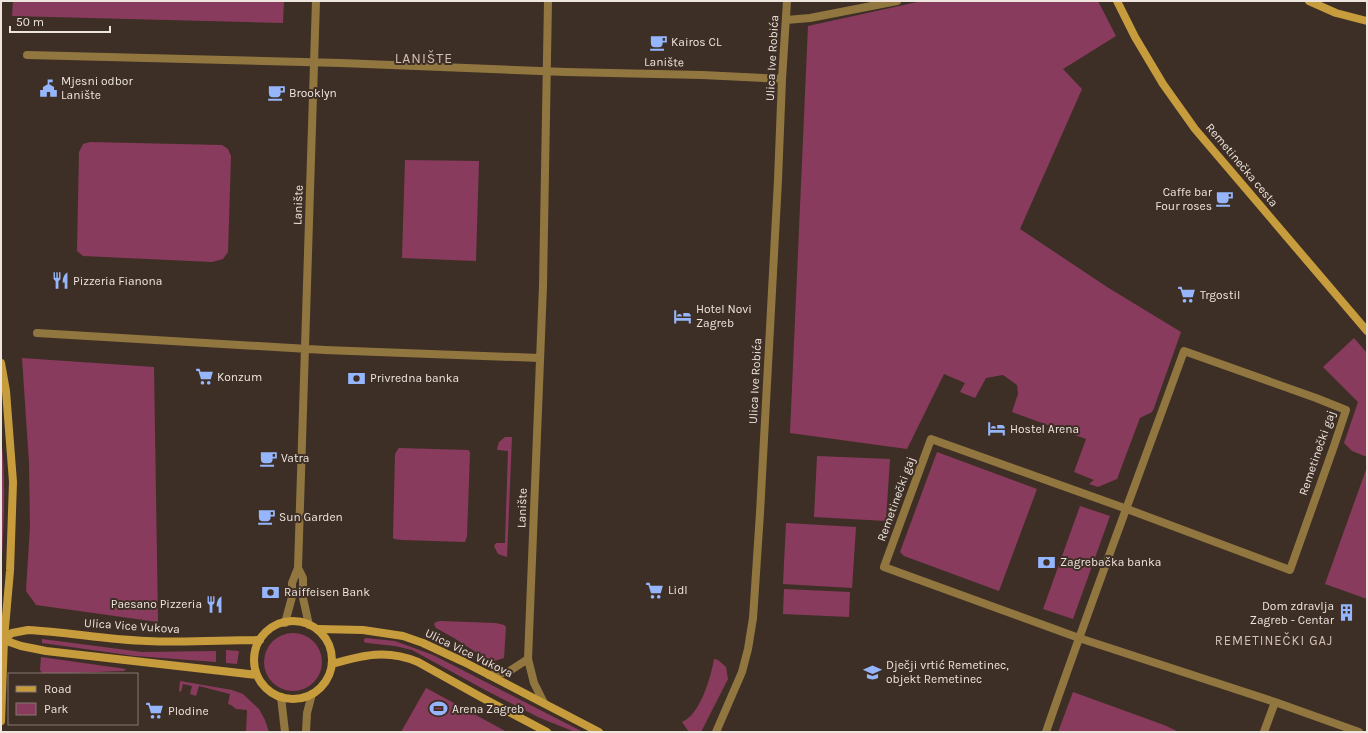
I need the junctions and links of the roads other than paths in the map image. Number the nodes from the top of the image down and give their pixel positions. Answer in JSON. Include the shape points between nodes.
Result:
{"nodes":[{"id":1,"x":316,"y":1,"type":"edge"},
{"id":2,"x":548,"y":1,"type":"edge"},
{"id":3,"x":787,"y":1,"type":"edge"},
{"id":4,"x":897,"y":1,"type":"edge"},
{"id":5,"x":1117,"y":1,"type":"edge"},
{"id":6,"x":1309,"y":1,"type":"edge"},
{"id":7,"x":786,"y":20,"type":"junction"},
{"id":8,"x":1367,"y":20,"type":"edge"},
{"id":9,"x":27,"y":55,"type":"dead end"},
{"id":10,"x":314,"y":62,"type":"junction"},
{"id":11,"x":546,"y":71,"type":"junction"},
{"id":12,"x":782,"y":79,"type":"junction"},
{"id":13,"x":1367,"y":331,"type":"edge"},
{"id":14,"x":37,"y":333,"type":"dead end"},
{"id":15,"x":305,"y":349,"type":"junction"},
{"id":16,"x":540,"y":358,"type":"junction"},
{"id":17,"x":1,"y":363,"type":"edge"},
{"id":18,"x":1127,"y":509,"type":"junction"},
{"id":19,"x":298,"y":568,"type":"junction"},
{"id":20,"x":285,"y":623,"type":"junction"},
{"id":21,"x":308,"y":625,"type":"junction"},
{"id":22,"x":318,"y":629,"type":"junction"},
{"id":23,"x":1079,"y":638,"type":"junction"},
{"id":24,"x":3,"y":639,"type":"edge"},
{"id":25,"x":260,"y":640,"type":"junction"},
{"id":26,"x":528,"y":659,"type":"junction"},
{"id":27,"x":332,"y":664,"type":"junction"},
{"id":28,"x":257,"y":675,"type":"junction"},
{"id":29,"x":489,"y":675,"type":"junction"},
{"id":30,"x":312,"y":694,"type":"junction"},
{"id":31,"x":281,"y":697,"type":"junction"},
{"id":32,"x":1275,"y":702,"type":"junction"},
{"id":33,"x":544,"y":703,"type":"junction"},
{"id":34,"x":1,"y":721,"type":"edge"},
{"id":35,"x":285,"y":732,"type":"edge"},
{"id":36,"x":306,"y":732,"type":"edge"},
{"id":37,"x":547,"y":732,"type":"edge"},
{"id":38,"x":599,"y":732,"type":"edge"},
{"id":39,"x":716,"y":732,"type":"edge"},
{"id":40,"x":1046,"y":732,"type":"edge"},
{"id":41,"x":1264,"y":732,"type":"edge"},
{"id":42,"x":1359,"y":732,"type":"edge"}],
"edges":[{"from":1,"to":10,"type":"street","name":"Lanište"},
{"from":2,"to":11,"type":"street","name":"Lanište"},
{"from":3,"to":7,"type":"street","name":"Ulica Ive Robića"},
{"from":4,"to":7,"type":"street","via":[[810,18]]},
{"from":5,"to":13,"type":"street","name":"Remetinečka cesta","via":[[1160,79],[1195,129]]},
{"from":6,"to":8,"type":"street","via":[[1336,13]]},
{"from":7,"to":12,"type":"street","name":"Ulica Ive Robića"},
{"from":9,"to":10,"type":"street","name":"Lanište"},
{"from":10,"to":11,"type":"street","name":"Lanište"},
{"from":10,"to":15,"type":"street","name":"Lanište"},
{"from":11,"to":12,"type":"street","name":"Lanište"},
{"from":11,"to":16,"type":"street","name":"Lanište"},
{"from":12,"to":39,"type":"street","name":"Ulica Ive Robića","via":[[753,618],[742,672]]},
{"from":14,"to":15,"type":"street"},
{"from":15,"to":16,"type":"street"},
{"from":15,"to":19,"type":"street","name":"Lanište"},
{"from":16,"to":26,"type":"street","name":"Lanište"},
{"from":17,"to":24,"type":"street","via":[[6,391],[13,482],[10,571]]},
{"from":18,"to":18,"type":"street","name":"Remetinečki gaj","via":[[1184,351],[1346,410],[1290,570]]},
{"from":18,"to":23,"type":"street","name":"Remetinečki gaj"},
{"from":18,"to":23,"type":"street","name":"Remetinečki gaj","via":[[931,438],[884,567]]},
{"from":19,"to":20,"type":"street","name":"Lanište","via":[[292,584],[292,597]]},
{"from":19,"to":21,"type":"street","name":"Lanište","via":[[304,578],[303,598]]},
{"from":20,"to":21,"type":"street"},
{"from":20,"to":25,"type":"street","via":[[273,628]]},
{"from":21,"to":22,"type":"street"},
{"from":22,"to":27,"type":"street","via":[[324,635],[331,651]]},
{"from":22,"to":29,"type":"street","name":"Ulica Vice Vukova","via":[[363,630],[409,638],[442,651]]},
{"from":23,"to":32,"type":"street","name":"Remetinečki gaj"},
{"from":23,"to":40,"type":"street","name":"Remetinečki gaj"},
{"from":24,"to":25,"type":"street","name":"Ulica Vice Vukova","via":[[12,633],[28,630],[145,641]]},
{"from":24,"to":28,"type":"street","via":[[46,651]]},
{"from":24,"to":34,"type":"street"},
{"from":25,"to":28,"type":"street","via":[[255,653]]},
{"from":26,"to":29,"type":"street","via":[[508,672]]},
{"from":26,"to":33,"type":"street","name":"Lanište","via":[[534,683]]},
{"from":27,"to":30,"type":"street","via":[[326,682]]},
{"from":27,"to":37,"type":"street","via":[[370,654],[408,658]]},
{"from":28,"to":31,"type":"street","via":[[270,691]]},
{"from":29,"to":33,"type":"street","name":"Ulica Vice Vukova"},
{"from":30,"to":31,"type":"street","via":[[300,699]]},
{"from":30,"to":36,"type":"street"},
{"from":31,"to":35,"type":"street"},
{"from":32,"to":41,"type":"street"},
{"from":32,"to":42,"type":"street","name":"Remetinečki gaj"},
{"from":33,"to":38,"type":"street","name":"Ulica Vice Vukova"}]}
